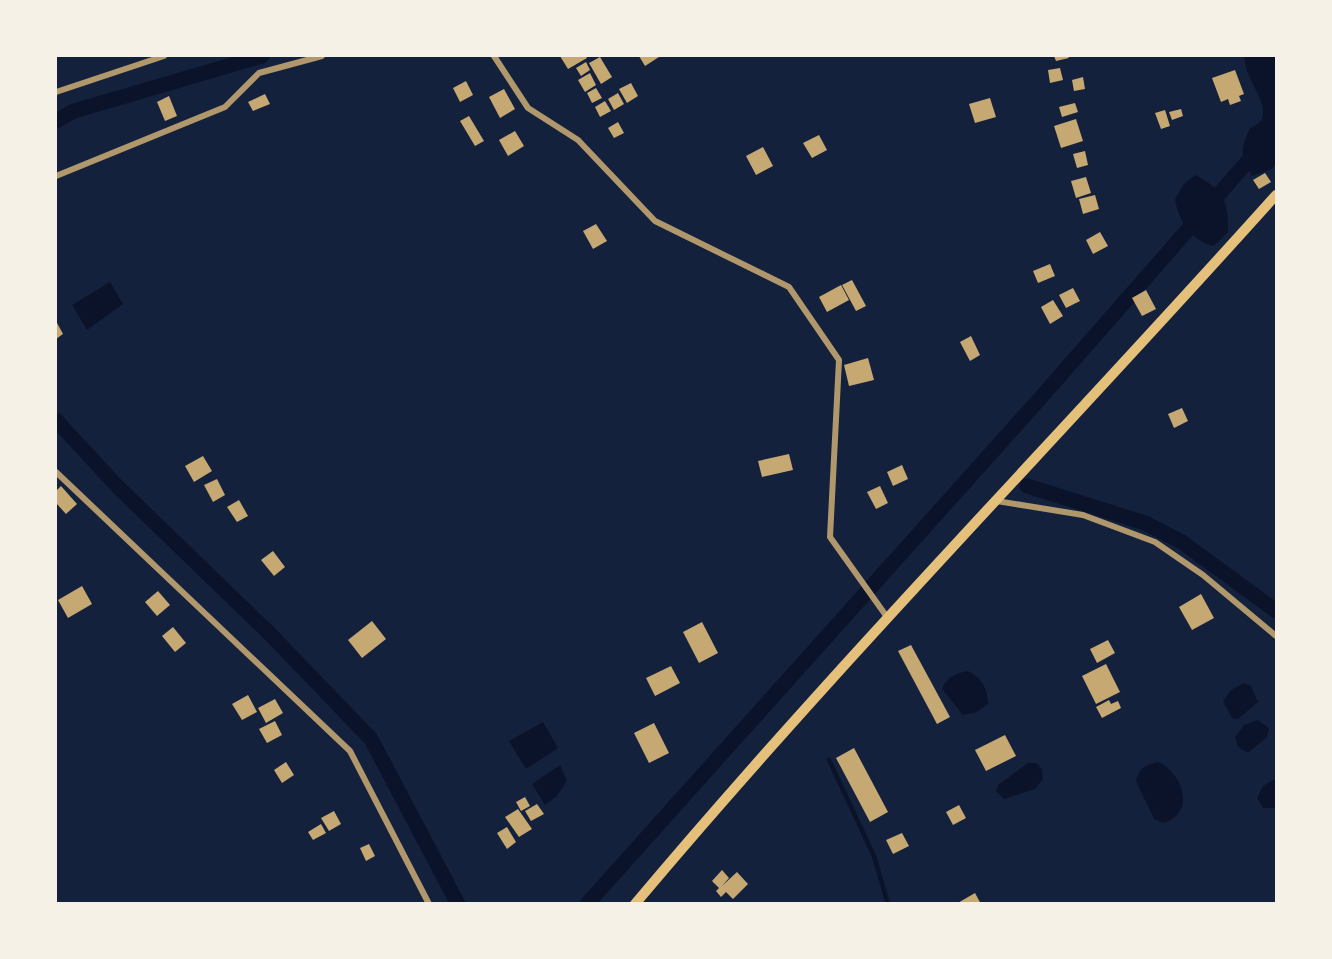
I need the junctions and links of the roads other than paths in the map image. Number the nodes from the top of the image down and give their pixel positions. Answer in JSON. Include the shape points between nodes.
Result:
{"nodes":[{"id":1,"x":165,"y":56,"type":"edge"},
{"id":2,"x":321,"y":56,"type":"edge"},
{"id":3,"x":494,"y":56,"type":"edge"},
{"id":4,"x":56,"y":92,"type":"edge"},
{"id":5,"x":56,"y":176,"type":"edge"},
{"id":6,"x":1276,"y":195,"type":"edge"},
{"id":7,"x":56,"y":472,"type":"edge"},
{"id":8,"x":997,"y":501,"type":"junction"},
{"id":9,"x":886,"y":617,"type":"junction"},
{"id":10,"x":1276,"y":636,"type":"edge"},
{"id":11,"x":429,"y":903,"type":"edge"},
{"id":12,"x":635,"y":903,"type":"edge"}],
"edges":[{"from":1,"to":4,"type":"street"},
{"from":2,"to":5,"type":"street","via":[[259,73],[225,107]]},
{"from":3,"to":9,"type":"street","via":[[528,108],[578,140],[655,221],[789,287],[839,360],[830,537]]},
{"from":6,"to":8,"type":"main road"},
{"from":7,"to":11,"type":"street","via":[[350,751]]},
{"from":8,"to":9,"type":"main road"},
{"from":8,"to":10,"type":"street","via":[[1083,515],[1155,542],[1203,575]]},
{"from":9,"to":12,"type":"main road"}]}
